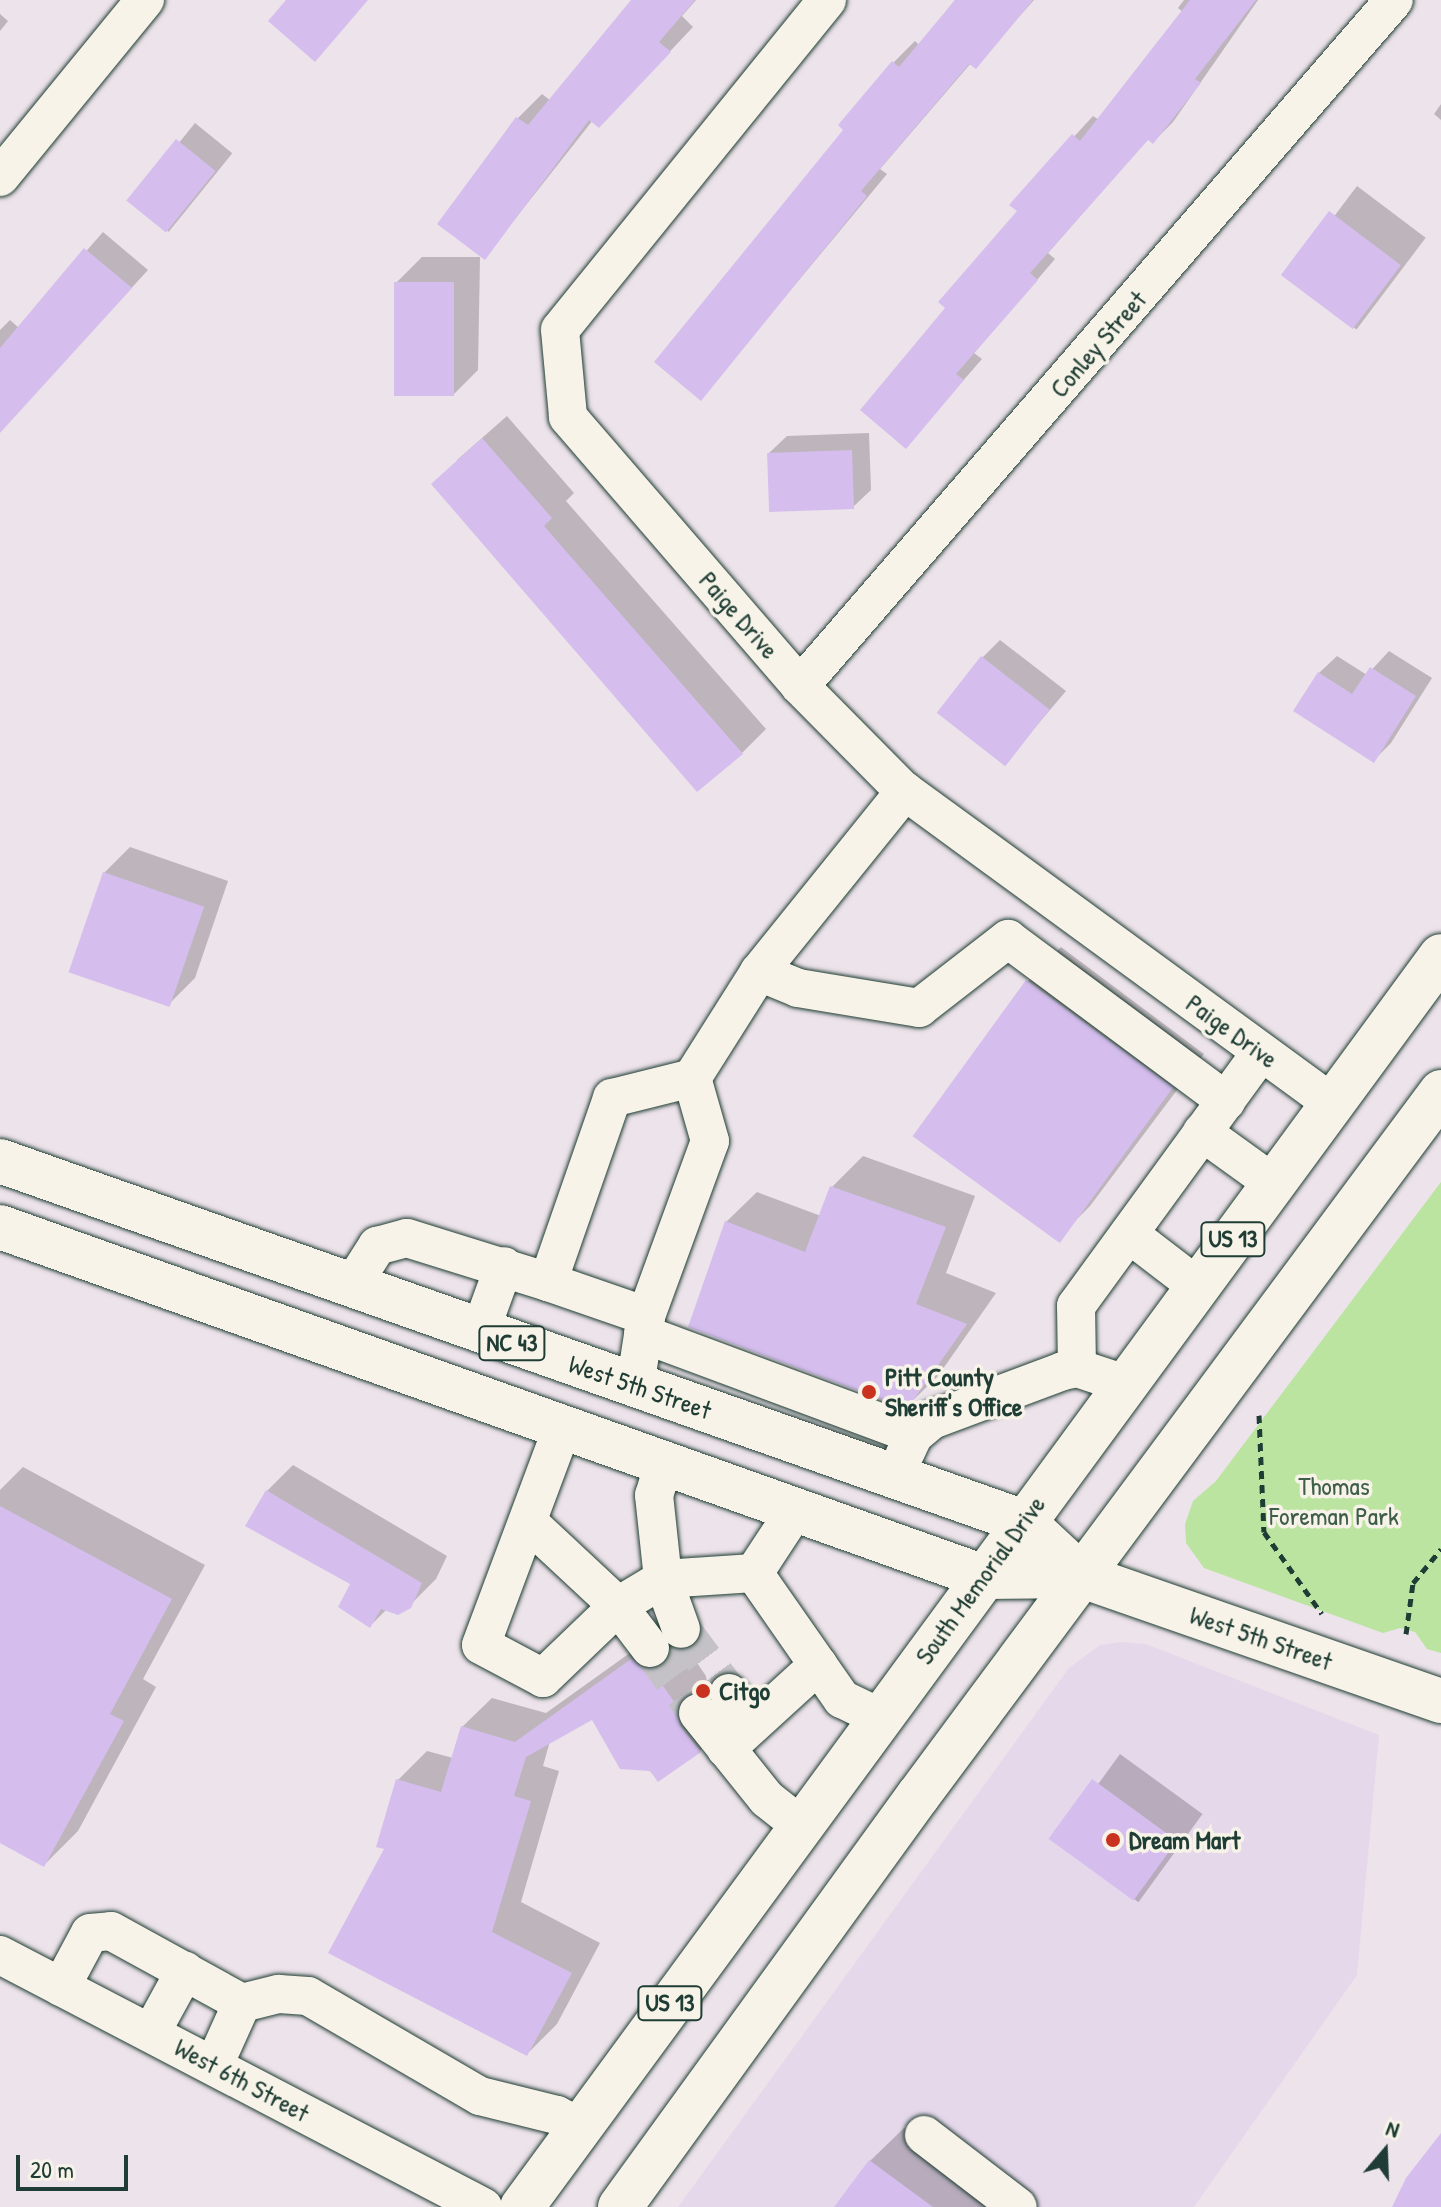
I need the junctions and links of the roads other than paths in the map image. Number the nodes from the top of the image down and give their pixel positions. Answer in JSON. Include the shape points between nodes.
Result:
{"nodes":[{"id":1,"x":145,"y":0,"type":"edge"},
{"id":2,"x":827,"y":0,"type":"edge"},
{"id":3,"x":1394,"y":0,"type":"edge"},
{"id":4,"x":0,"y":177,"type":"edge"},
{"id":5,"x":800,"y":686,"type":"junction"},
{"id":6,"x":905,"y":791,"type":"junction"},
{"id":7,"x":1051,"y":898,"type":"junction"},
{"id":8,"x":1008,"y":939,"type":"junction"},
{"id":9,"x":1441,"y":956,"type":"edge"},
{"id":10,"x":759,"y":972,"type":"junction"},
{"id":11,"x":1261,"y":1052,"type":"junction"},
{"id":12,"x":692,"y":1078,"type":"junction"},
{"id":13,"x":1441,"y":1092,"type":"edge"},
{"id":14,"x":1226,"y":1101,"type":"junction"},
{"id":15,"x":1333,"y":1104,"type":"junction"},
{"id":16,"x":1202,"y":1132,"type":"junction"},
{"id":17,"x":0,"y":1161,"type":"edge"},
{"id":18,"x":1274,"y":1184,"type":"junction"},
{"id":19,"x":0,"y":1227,"type":"edge"},
{"id":20,"x":1129,"y":1234,"type":"junction"},
{"id":21,"x":504,"y":1266,"type":"junction"},
{"id":22,"x":548,"y":1282,"type":"junction"},
{"id":23,"x":351,"y":1287,"type":"junction"},
{"id":24,"x":1198,"y":1287,"type":"junction"},
{"id":25,"x":644,"y":1325,"type":"junction"},
{"id":26,"x":480,"y":1332,"type":"junction"},
{"id":27,"x":1077,"y":1368,"type":"junction"},
{"id":28,"x":744,"y":1370,"type":"junction"},
{"id":29,"x":1125,"y":1384,"type":"junction"},
{"id":30,"x":635,"y":1386,"type":"junction"},
{"id":31,"x":730,"y":1419,"type":"junction"},
{"id":32,"x":563,"y":1426,"type":"junction"},
{"id":33,"x":914,"y":1435,"type":"junction"},
{"id":34,"x":664,"y":1463,"type":"junction"},
{"id":35,"x":893,"y":1476,"type":"junction"},
{"id":36,"x":796,"y":1509,"type":"junction"},
{"id":37,"x":528,"y":1522,"type":"junction"},
{"id":38,"x":1024,"y":1522,"type":"junction"},
{"id":39,"x":754,"y":1573,"type":"junction"},
{"id":40,"x":1082,"y":1576,"type":"junction"},
{"id":41,"x":984,"y":1577,"type":"junction"},
{"id":42,"x":663,"y":1579,"type":"junction"},
{"id":43,"x":618,"y":1606,"type":"junction"},
{"id":44,"x":818,"y":1665,"type":"junction"},
{"id":45,"x":729,"y":1693,"type":"tunnel mouth"},
{"id":46,"x":1441,"y":1701,"type":"edge"},
{"id":47,"x":698,"y":1713,"type":"tunnel mouth"},
{"id":48,"x":879,"y":1717,"type":"junction"},
{"id":49,"x":740,"y":1737,"type":"junction"},
{"id":50,"x":800,"y":1825,"type":"junction"},
{"id":51,"x":0,"y":1955,"type":"edge"},
{"id":52,"x":185,"y":1971,"type":"junction"},
{"id":53,"x":61,"y":1987,"type":"junction"},
{"id":54,"x":242,"y":2003,"type":"junction"},
{"id":55,"x":151,"y":2033,"type":"junction"},
{"id":56,"x":214,"y":2065,"type":"junction"},
{"id":57,"x":580,"y":2127,"type":"junction"},
{"id":58,"x":924,"y":2135,"type":"dead end"},
{"id":59,"x":483,"y":2207,"type":"edge"},
{"id":60,"x":522,"y":2207,"type":"edge"},
{"id":61,"x":620,"y":2207,"type":"edge"},
{"id":62,"x":1018,"y":2207,"type":"edge"}],
"edges":[{"from":1,"to":4,"type":"street"},
{"from":2,"to":5,"type":"street","name":"Paige Drive","via":[[560,330],[568,417]]},
{"from":3,"to":5,"type":"street","name":"Conley Street"},
{"from":5,"to":6,"type":"street","name":"Paige Drive"},
{"from":6,"to":7,"type":"street","name":"Paige Drive"},
{"from":6,"to":10,"type":"street"},
{"from":7,"to":8,"type":"street"},
{"from":7,"to":11,"type":"street","name":"Paige Drive"},
{"from":8,"to":10,"type":"street","via":[[919,1008],[798,988]]},
{"from":8,"to":14,"type":"street"},
{"from":9,"to":15,"type":"main road","name":"South Memorial Drive","number":"US 13"},
{"from":10,"to":12,"type":"street"},
{"from":11,"to":14,"type":"street"},
{"from":11,"to":15,"type":"street","name":"Paige Drive"},
{"from":12,"to":22,"type":"street","via":[[612,1098]]},
{"from":12,"to":25,"type":"street","via":[[710,1141]]},
{"from":13,"to":40,"type":"main road"},
{"from":14,"to":16,"type":"street"},
{"from":15,"to":18,"type":"main road","name":"South Memorial Drive","number":"US 13"},
{"from":16,"to":18,"type":"street"},
{"from":16,"to":20,"type":"street"},
{"from":17,"to":23,"type":"main road","name":"West 5th Street","number":"NC 43"},
{"from":18,"to":24,"type":"main road","name":"South Memorial Drive","number":"US 13"},
{"from":19,"to":32,"type":"main road","name":"West 5th Street","number":"NC 43"},
{"from":20,"to":24,"type":"street"},
{"from":20,"to":27,"type":"street","via":[[1076,1306]]},
{"from":21,"to":22,"type":"street"},
{"from":21,"to":23,"type":"street","via":[[424,1240],[398,1240],[377,1246]]},
{"from":21,"to":26,"type":"street"},
{"from":22,"to":25,"type":"street"},
{"from":23,"to":26,"type":"main road","name":"West 5th Street","number":"NC 43"},
{"from":24,"to":29,"type":"main road","name":"South Memorial Drive","number":"US 13"},
{"from":25,"to":28,"type":"street"},
{"from":25,"to":30,"type":"street"},
{"from":26,"to":30,"type":"main road","name":"West 5th Street","number":"NC 43"},
{"from":27,"to":29,"type":"street"},
{"from":27,"to":33,"type":"street","via":[[932,1420]]},
{"from":28,"to":31,"type":"street"},
{"from":28,"to":33,"type":"street"},
{"from":29,"to":38,"type":"main road","name":"South Memorial Drive","number":"US 13"},
{"from":30,"to":31,"type":"main road","name":"West 5th Street","number":"NC 43"},
{"from":31,"to":35,"type":"main road","name":"West 5th Street","number":"NC 43"},
{"from":32,"to":34,"type":"main road","name":"West 5th Street","number":"NC 43"},
{"from":32,"to":37,"type":"street"},
{"from":33,"to":35,"type":"street"},
{"from":34,"to":36,"type":"main road","name":"West 5th Street","number":"NC 43"},
{"from":34,"to":42,"type":"street","via":[[654,1495]]},
{"from":35,"to":38,"type":"main road","name":"West 5th Street","number":"NC 43"},
{"from":36,"to":39,"type":"street"},
{"from":36,"to":41,"type":"main road","name":"West 5th Street","number":"NC 43"},
{"from":37,"to":43,"type":"street"},
{"from":37,"to":43,"type":"street","via":[[481,1645],[543,1678]]},
{"from":38,"to":40,"type":"main road","name":"West 5th Street","number":"NC 43"},
{"from":38,"to":41,"type":"main road","name":"South Memorial Drive","number":"US 13"},
{"from":39,"to":42,"type":"street"},
{"from":39,"to":44,"type":"street"},
{"from":40,"to":41,"type":"main road","name":"West 5th Street"},
{"from":40,"to":46,"type":"main road","name":"West 5th Street"},
{"from":40,"to":61,"type":"main road"},
{"from":41,"to":48,"type":"main road","name":"South Memorial Drive","number":"US 13"},
{"from":42,"to":43,"type":"street"},
{"from":42,"to":43,"type":"street","via":[[665,1639]]},
{"from":44,"to":48,"type":"street","via":[[842,1699]]},
{"from":44,"to":49,"type":"street"},
{"from":45,"to":49,"type":"street"},
{"from":47,"to":49,"type":"street"},
{"from":48,"to":50,"type":"main road","name":"South Memorial Drive","number":"US 13"},
{"from":49,"to":50,"type":"street","via":[[767,1799]]},
{"from":50,"to":57,"type":"main road","name":"South Memorial Drive","number":"US 13"},
{"from":51,"to":53,"type":"street","name":"West 6th Street"},
{"from":52,"to":53,"type":"street","via":[[102,1929],[90,1933]]},
{"from":52,"to":54,"type":"street"},
{"from":52,"to":55,"type":"street"},
{"from":53,"to":55,"type":"street","name":"West 6th Street"},
{"from":54,"to":56,"type":"street"},
{"from":54,"to":57,"type":"street","via":[[279,1994],[308,1996],[480,2096],[557,2115]]},
{"from":55,"to":56,"type":"street","name":"West 6th Street"},
{"from":56,"to":59,"type":"street","name":"West 6th Street"},
{"from":57,"to":60,"type":"main road","name":"South Memorial Drive","number":"US 13"},
{"from":58,"to":62,"type":"street"}]}
